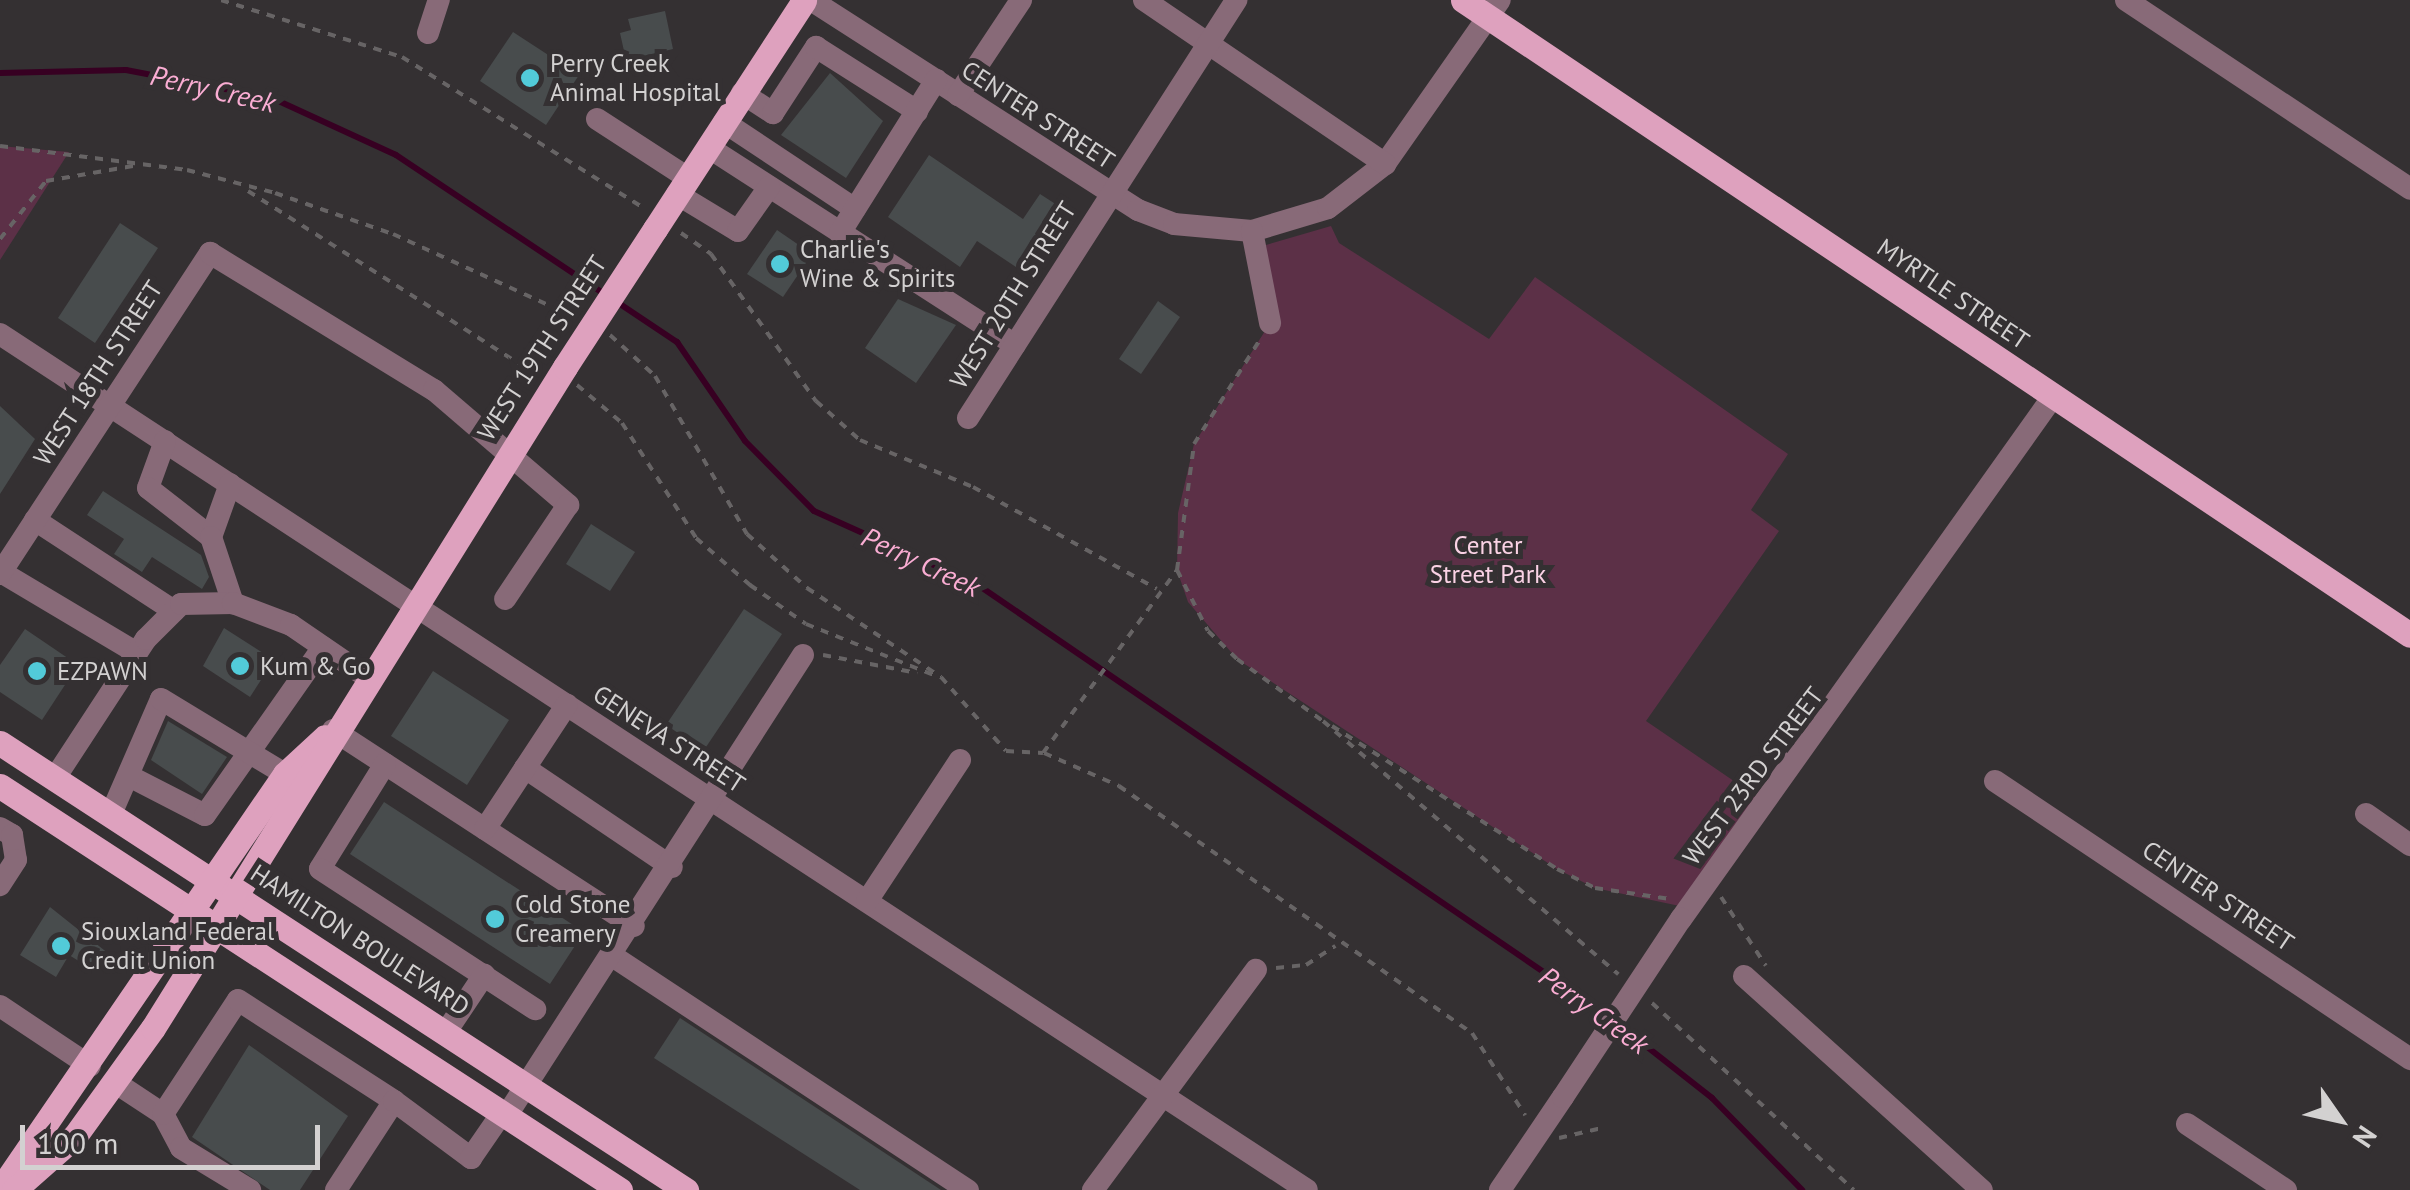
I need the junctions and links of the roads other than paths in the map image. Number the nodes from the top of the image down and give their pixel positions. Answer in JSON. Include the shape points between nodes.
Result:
{"nodes":[{"id":1,"x":439,"y":0,"type":"edge"},
{"id":2,"x":807,"y":0,"type":"edge"},
{"id":3,"x":1021,"y":0,"type":"edge"},
{"id":4,"x":1144,"y":0,"type":"edge"},
{"id":5,"x":1236,"y":0,"type":"edge"},
{"id":6,"x":1463,"y":0,"type":"edge"},
{"id":7,"x":2126,"y":0,"type":"edge"},
{"id":8,"x":1495,"y":8,"type":"edge"},
{"id":9,"x":428,"y":33,"type":"dead end"},
{"id":10,"x":1208,"y":42,"type":"junction"},
{"id":11,"x":936,"y":80,"type":"junction"},
{"id":12,"x":742,"y":93,"type":"junction"},
{"id":13,"x":958,"y":95,"type":"junction"},
{"id":14,"x":917,"y":110,"type":"junction"},
{"id":15,"x":597,"y":119,"type":"dead end"},
{"id":16,"x":724,"y":122,"type":"junction"},
{"id":17,"x":758,"y":144,"type":"junction"},
{"id":18,"x":708,"y":147,"type":"junction"},
{"id":19,"x":1386,"y":164,"type":"junction"},
{"id":20,"x":742,"y":169,"type":"junction"},
{"id":21,"x":682,"y":186,"type":"junction"},
{"id":22,"x":769,"y":186,"type":"junction"},
{"id":23,"x":2410,"y":190,"type":"edge"},
{"id":24,"x":1109,"y":194,"type":"junction"},
{"id":25,"x":855,"y":209,"type":"junction"},
{"id":26,"x":1252,"y":231,"type":"junction"},
{"id":27,"x":840,"y":233,"type":"junction"},
{"id":28,"x":1270,"y":323,"type":"road end"},
{"id":29,"x":0,"y":334,"type":"edge"},
{"id":30,"x":1014,"y":345,"type":"junction"},
{"id":31,"x":2052,"y":398,"type":"junction"},
{"id":32,"x":110,"y":406,"type":"junction"},
{"id":33,"x":968,"y":418,"type":"dead end"},
{"id":34,"x":165,"y":442,"type":"junction"},
{"id":35,"x":510,"y":452,"type":"junction"},
{"id":36,"x":230,"y":484,"type":"junction"},
{"id":37,"x":36,"y":520,"type":"junction"},
{"id":38,"x":212,"y":537,"type":"junction"},
{"id":39,"x":3,"y":562,"type":"edge"},
{"id":40,"x":505,"y":599,"type":"dead end"},
{"id":41,"x":234,"y":603,"type":"junction"},
{"id":42,"x":414,"y":604,"type":"junction"},
{"id":43,"x":174,"y":611,"type":"junction"},
{"id":44,"x":2410,"y":635,"type":"edge"},
{"id":45,"x":323,"y":648,"type":"junction"},
{"id":46,"x":137,"y":652,"type":"junction"},
{"id":47,"x":803,"y":656,"type":"road end"},
{"id":48,"x":367,"y":677,"type":"junction"},
{"id":49,"x":567,"y":704,"type":"junction"},
{"id":50,"x":332,"y":730,"type":"junction"},
{"id":51,"x":0,"y":742,"type":"edge"},
{"id":52,"x":252,"y":752,"type":"junction"},
{"id":53,"x":960,"y":760,"type":"dead end"},
{"id":54,"x":385,"y":764,"type":"junction"},
{"id":55,"x":525,"y":768,"type":"junction"},
{"id":56,"x":284,"y":774,"type":"junction"},
{"id":57,"x":130,"y":776,"type":"junction"},
{"id":58,"x":55,"y":778,"type":"junction"},
{"id":59,"x":1994,"y":780,"type":"dead end"},
{"id":60,"x":0,"y":786,"type":"edge"},
{"id":61,"x":714,"y":801,"type":"junction"},
{"id":62,"x":111,"y":814,"type":"junction"},
{"id":63,"x":2366,"y":814,"type":"dead end"},
{"id":64,"x":0,"y":828,"type":"edge"},
{"id":65,"x":485,"y":829,"type":"junction"},
{"id":66,"x":2410,"y":846,"type":"edge"},
{"id":67,"x":672,"y":867,"type":"junction"},
{"id":68,"x":214,"y":880,"type":"junction"},
{"id":69,"x":0,"y":885,"type":"edge"},
{"id":70,"x":238,"y":896,"type":"junction"},
{"id":71,"x":866,"y":902,"type":"junction"},
{"id":72,"x":195,"y":910,"type":"junction"},
{"id":73,"x":218,"y":926,"type":"junction"},
{"id":74,"x":634,"y":926,"type":"junction"},
{"id":75,"x":614,"y":957,"type":"junction"},
{"id":76,"x":1256,"y":970,"type":"road end"},
{"id":77,"x":484,"y":975,"type":"junction"},
{"id":78,"x":152,"y":976,"type":"junction"},
{"id":79,"x":1744,"y":976,"type":"dead end"},
{"id":80,"x":0,"y":1006,"type":"edge"},
{"id":81,"x":535,"y":1009,"type":"dead end"},
{"id":82,"x":446,"y":1032,"type":"junction"},
{"id":83,"x":2410,"y":1058,"type":"edge"},
{"id":84,"x":90,"y":1066,"type":"junction"},
{"id":85,"x":116,"y":1083,"type":"junction"},
{"id":86,"x":528,"y":1085,"type":"junction"},
{"id":87,"x":1158,"y":1096,"type":"junction"},
{"id":88,"x":394,"y":1101,"type":"junction"},
{"id":89,"x":162,"y":1114,"type":"junction"},
{"id":90,"x":505,"y":1114,"type":"junction"},
{"id":91,"x":2188,"y":1124,"type":"dead end"},
{"id":92,"x":40,"y":1172,"type":"junction"},
{"id":93,"x":0,"y":1190,"type":"edge"},
{"id":94,"x":14,"y":1190,"type":"edge"},
{"id":95,"x":250,"y":1190,"type":"edge"},
{"id":96,"x":336,"y":1190,"type":"edge"},
{"id":97,"x":620,"y":1190,"type":"edge"},
{"id":98,"x":686,"y":1190,"type":"edge"},
{"id":99,"x":968,"y":1190,"type":"edge"},
{"id":100,"x":1093,"y":1190,"type":"edge"},
{"id":101,"x":1307,"y":1190,"type":"edge"},
{"id":102,"x":1500,"y":1190,"type":"edge"},
{"id":103,"x":1982,"y":1190,"type":"edge"},
{"id":104,"x":2286,"y":1190,"type":"edge"}],
"edges":[{"from":1,"to":9,"type":"street"},
{"from":2,"to":11,"type":"street","name":"CENTER STREET"},
{"from":2,"to":12,"type":"main road","name":"WEST 19TH STREET"},
{"from":3,"to":13,"type":"street"},
{"from":4,"to":10,"type":"street"},
{"from":5,"to":10,"type":"street","name":"WEST 20TH STREET"},
{"from":6,"to":8,"type":"main road","name":"MYRTLE STREET"},
{"from":7,"to":23,"type":"street"},
{"from":8,"to":19,"type":"street"},
{"from":8,"to":31,"type":"main road","name":"MYRTLE STREET"},
{"from":10,"to":19,"type":"street"},
{"from":10,"to":24,"type":"street","name":"WEST 20TH STREET"},
{"from":11,"to":13,"type":"street","name":"CENTER STREET"},
{"from":11,"to":14,"type":"street"},
{"from":12,"to":14,"type":"street","via":[[773,113],[816,47]]},
{"from":12,"to":16,"type":"main road","name":"WEST 19TH STREET"},
{"from":13,"to":24,"type":"street","name":"CENTER STREET"},
{"from":14,"to":25,"type":"street"},
{"from":15,"to":21,"type":"street"},
{"from":16,"to":17,"type":"street"},
{"from":16,"to":18,"type":"main road","name":"WEST 19TH STREET"},
{"from":17,"to":20,"type":"street"},
{"from":17,"to":25,"type":"street"},
{"from":18,"to":20,"type":"street"},
{"from":18,"to":21,"type":"main road","name":"WEST 19TH STREET"},
{"from":19,"to":26,"type":"street","via":[[1328,208]]},
{"from":20,"to":22,"type":"street"},
{"from":21,"to":22,"type":"street","via":[[738,231]]},
{"from":21,"to":35,"type":"main road","name":"WEST 19TH STREET","bridge":true},
{"from":22,"to":27,"type":"street"},
{"from":24,"to":26,"type":"street","name":"CENTER STREET","via":[[1174,224]]},
{"from":24,"to":30,"type":"street","name":"WEST 20TH STREET"},
{"from":25,"to":27,"type":"street"},
{"from":26,"to":28,"type":"street"},
{"from":27,"to":30,"type":"street"},
{"from":29,"to":32,"type":"street","name":"GENEVA STREET"},
{"from":30,"to":33,"type":"street","name":"WEST 20TH STREET"},
{"from":31,"to":44,"type":"main road","name":"MYRTLE STREET"},
{"from":31,"to":102,"type":"street","name":"WEST 23RD STREET","bridge":true,"via":[[1820,737],[1685,914]]},
{"from":32,"to":34,"type":"street","name":"GENEVA STREET"},
{"from":32,"to":35,"type":"street","name":"WEST 18TH STREET","via":[[210,253],[434,390]]},
{"from":32,"to":37,"type":"street","name":"WEST 18TH STREET"},
{"from":34,"to":36,"type":"street","name":"GENEVA STREET"},
{"from":34,"to":38,"type":"street","via":[[148,488]]},
{"from":35,"to":40,"type":"street","via":[[568,505]]},
{"from":35,"to":42,"type":"main road","name":"WEST 19TH STREET"},
{"from":36,"to":38,"type":"street"},
{"from":36,"to":42,"type":"street","name":"GENEVA STREET"},
{"from":37,"to":39,"type":"street","name":"WEST 18TH STREET"},
{"from":37,"to":43,"type":"street"},
{"from":38,"to":41,"type":"street"},
{"from":39,"to":46,"type":"street"},
{"from":41,"to":43,"type":"street"},
{"from":41,"to":45,"type":"street"},
{"from":42,"to":48,"type":"main road","name":"WEST 19TH STREET"},
{"from":42,"to":49,"type":"street","name":"GENEVA STREET"},
{"from":43,"to":46,"type":"street"},
{"from":45,"to":48,"type":"street"},
{"from":45,"to":52,"type":"street"},
{"from":46,"to":58,"type":"street"},
{"from":47,"to":61,"type":"street"},
{"from":48,"to":50,"type":"main road","name":"WEST 19TH STREET"},
{"from":49,"to":55,"type":"street"},
{"from":49,"to":61,"type":"street","name":"GENEVA STREET"},
{"from":50,"to":54,"type":"street"},
{"from":50,"to":56,"type":"main road","name":"WEST 19TH STREET"},
{"from":50,"to":70,"type":"main road","name":"WEST 19TH STREET"},
{"from":51,"to":58,"type":"main road","name":"HAMILTON BOULEVARD"},
{"from":52,"to":56,"type":"street"},
{"from":52,"to":57,"type":"street","via":[[205,814]]},
{"from":52,"to":57,"type":"street","via":[[161,700]]},
{"from":53,"to":71,"type":"street"},
{"from":54,"to":65,"type":"street"},
{"from":54,"to":77,"type":"street","via":[[320,869]]},
{"from":55,"to":65,"type":"street"},
{"from":55,"to":67,"type":"street"},
{"from":56,"to":68,"type":"main road","name":"WEST 19TH STREET"},
{"from":57,"to":62,"type":"street"},
{"from":58,"to":62,"type":"main road","name":"HAMILTON BOULEVARD"},
{"from":59,"to":83,"type":"street","name":"CENTER STREET"},
{"from":60,"to":72,"type":"main road"},
{"from":61,"to":67,"type":"street"},
{"from":61,"to":71,"type":"street","name":"GENEVA STREET"},
{"from":62,"to":68,"type":"main road","name":"HAMILTON BOULEVARD"},
{"from":63,"to":66,"type":"street"},
{"from":64,"to":69,"type":"street","via":[[12,836],[16,860]]},
{"from":65,"to":74,"type":"street"},
{"from":67,"to":74,"type":"street"},
{"from":68,"to":70,"type":"main road","name":"HAMILTON BOULEVARD"},
{"from":68,"to":72,"type":"main road","name":"WEST 19TH STREET"},
{"from":70,"to":73,"type":"main road","name":"WEST 19TH STREET"},
{"from":70,"to":82,"type":"main road","name":"HAMILTON BOULEVARD"},
{"from":71,"to":87,"type":"street","name":"GENEVA STREET"},
{"from":72,"to":73,"type":"main road"},
{"from":72,"to":78,"type":"main road","name":"WEST 19TH STREET"},
{"from":73,"to":85,"type":"main road","name":"WEST 19TH STREET"},
{"from":73,"to":90,"type":"main road"},
{"from":74,"to":75,"type":"street"},
{"from":75,"to":86,"type":"street"},
{"from":75,"to":99,"type":"street"},
{"from":76,"to":87,"type":"street","via":[[1186,1072]]},
{"from":77,"to":81,"type":"street"},
{"from":77,"to":82,"type":"street"},
{"from":78,"to":84,"type":"main road","name":"WEST 19TH STREET"},
{"from":78,"to":85,"type":"main road","via":[[112,1056]]},
{"from":79,"to":103,"type":"street"},
{"from":80,"to":84,"type":"street"},
{"from":82,"to":86,"type":"main road","name":"HAMILTON BOULEVARD"},
{"from":84,"to":92,"type":"main road","via":[[92,1081]]},
{"from":84,"to":93,"type":"main road","name":"WEST 19TH STREET"},
{"from":85,"to":89,"type":"street"},
{"from":85,"to":92,"type":"main road","name":"WEST 19TH STREET"},
{"from":86,"to":90,"type":"street"},
{"from":86,"to":98,"type":"main road","name":"HAMILTON BOULEVARD"},
{"from":87,"to":100,"type":"street"},
{"from":87,"to":101,"type":"street","name":"GENEVA STREET"},
{"from":88,"to":89,"type":"street","via":[[238,1000]]},
{"from":88,"to":90,"type":"street","via":[[471,1158]]},
{"from":88,"to":96,"type":"street"},
{"from":89,"to":95,"type":"street","via":[[181,1148]]},
{"from":90,"to":97,"type":"main road"},
{"from":91,"to":104,"type":"street"},
{"from":92,"to":94,"type":"main road","name":"WEST 19TH STREET"}]}
